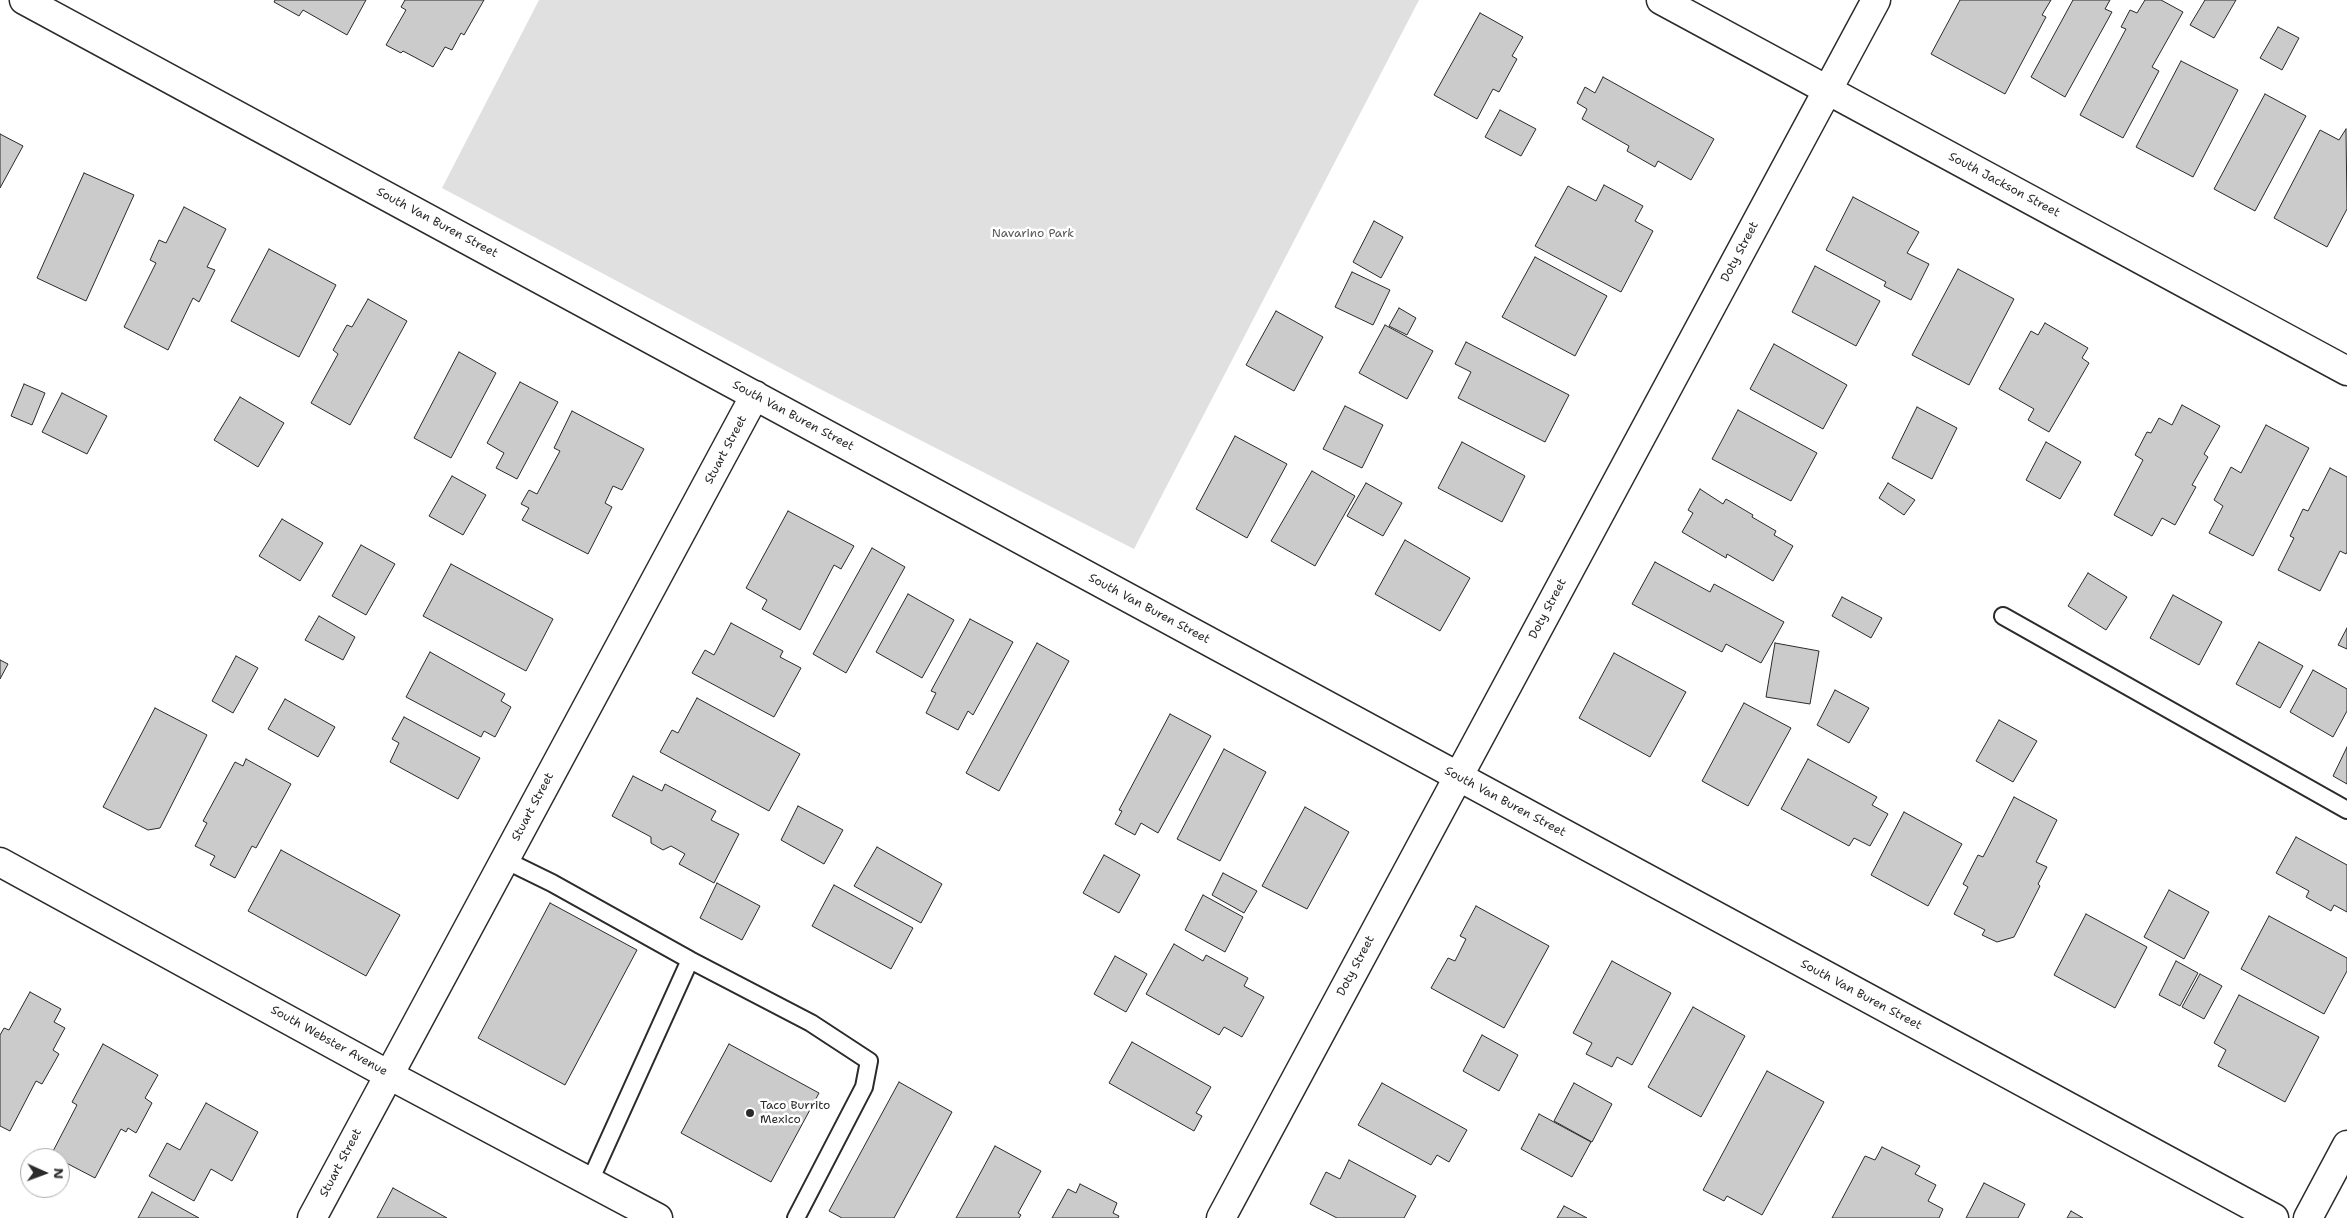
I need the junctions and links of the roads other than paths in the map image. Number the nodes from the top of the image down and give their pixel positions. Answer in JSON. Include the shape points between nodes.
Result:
{"nodes":[{"id":1,"x":24,"y":0,"type":"edge"},
{"id":2,"x":1661,"y":0,"type":"edge"},
{"id":3,"x":1876,"y":0,"type":"edge"},
{"id":4,"x":1827,"y":90,"type":"junction"},
{"id":5,"x":2347,"y":371,"type":"edge"},
{"id":6,"x":755,"y":396,"type":"junction"},
{"id":7,"x":2004,"y":616,"type":"dead end"},
{"id":8,"x":1458,"y":776,"type":"junction"},
{"id":9,"x":2347,"y":810,"type":"edge"},
{"id":10,"x":505,"y":860,"type":"junction"},
{"id":11,"x":0,"y":862,"type":"edge"},
{"id":12,"x":690,"y":960,"type":"junction"},
{"id":13,"x":389,"y":1075,"type":"junction"},
{"id":14,"x":2347,"y":1145,"type":"edge"},
{"id":15,"x":590,"y":1181,"type":"junction"},
{"id":16,"x":312,"y":1218,"type":"edge"},
{"id":17,"x":658,"y":1218,"type":"edge"},
{"id":18,"x":796,"y":1218,"type":"edge"},
{"id":19,"x":1221,"y":1218,"type":"edge"},
{"id":20,"x":2274,"y":1218,"type":"edge"},
{"id":21,"x":2308,"y":1218,"type":"edge"}],
"edges":[{"from":1,"to":6,"type":"street","name":"South Van Buren Street"},
{"from":2,"to":4,"type":"street","name":"South Jackson Street"},
{"from":3,"to":4,"type":"street","name":"Doty Street"},
{"from":4,"to":5,"type":"street","name":"South Jackson Street"},
{"from":4,"to":8,"type":"street","name":"Doty Street"},
{"from":6,"to":8,"type":"street","name":"South Van Buren Street"},
{"from":6,"to":10,"type":"street","name":"Stuart Street"},
{"from":7,"to":9,"type":"lane"},
{"from":8,"to":19,"type":"street","name":"Doty Street"},
{"from":8,"to":20,"type":"street","name":"South Van Buren Street"},
{"from":10,"to":12,"type":"lane"},
{"from":10,"to":13,"type":"street","name":"Stuart Street"},
{"from":11,"to":13,"type":"street","name":"South Webster Avenue"},
{"from":12,"to":15,"type":"lane"},
{"from":12,"to":18,"type":"lane","via":[[811,1022],[869,1061],[864,1087]]},
{"from":13,"to":15,"type":"street","name":"South Webster Avenue"},
{"from":13,"to":16,"type":"street","name":"Stuart Street"},
{"from":14,"to":21,"type":"street"},
{"from":15,"to":17,"type":"street","name":"South Webster Avenue"}]}
